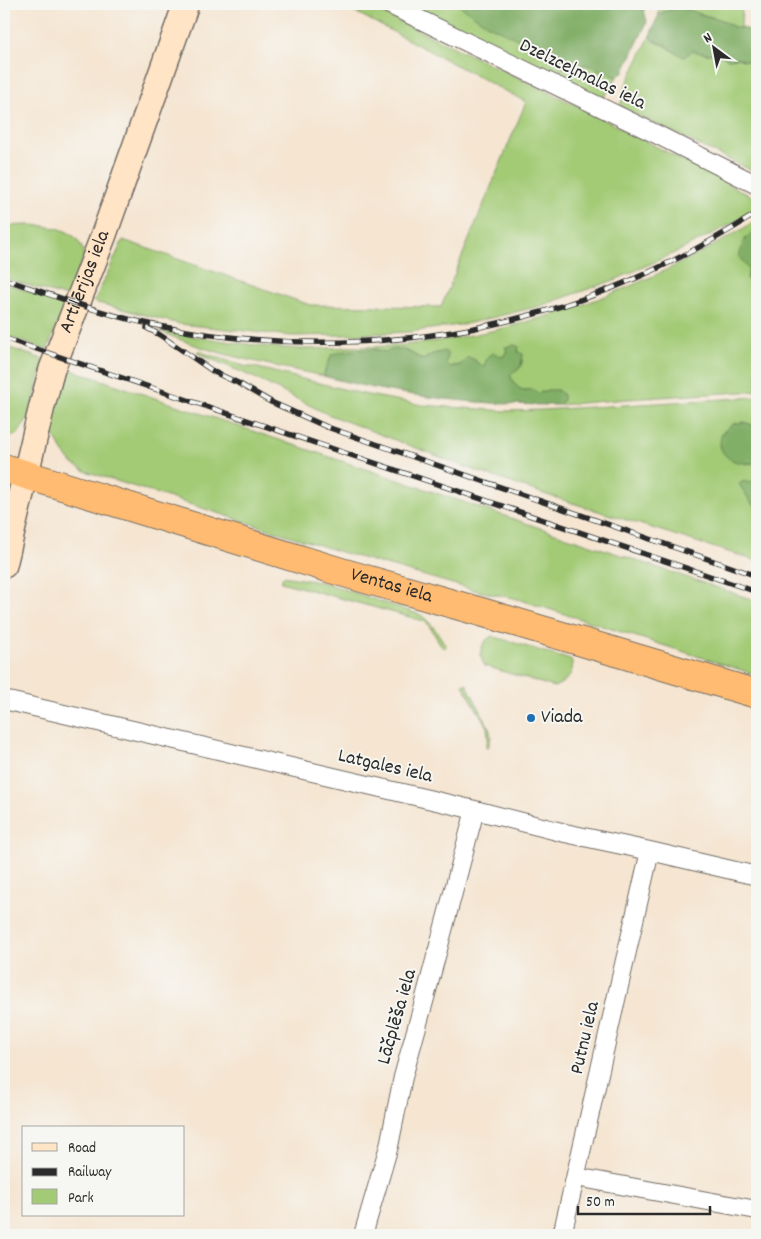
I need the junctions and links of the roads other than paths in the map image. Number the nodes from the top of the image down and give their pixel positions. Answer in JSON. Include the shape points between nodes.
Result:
{"nodes":[{"id":1,"x":186,"y":4,"type":"edge"},
{"id":2,"x":388,"y":4,"type":"edge"},
{"id":3,"x":757,"y":185,"type":"edge"},
{"id":4,"x":15,"y":471,"type":"edge"},
{"id":5,"x":4,"y":565,"type":"edge"},
{"id":6,"x":757,"y":694,"type":"edge"},
{"id":7,"x":4,"y":700,"type":"edge"},
{"id":8,"x":475,"y":810,"type":"junction"},
{"id":9,"x":650,"y":851,"type":"junction"},
{"id":10,"x":757,"y":876,"type":"edge"},
{"id":11,"x":576,"y":1177,"type":"junction"},
{"id":12,"x":757,"y":1210,"type":"edge"},
{"id":13,"x":363,"y":1235,"type":"edge"},
{"id":14,"x":562,"y":1235,"type":"edge"}],
"edges":[{"from":1,"to":4,"type":"street","name":"Artilērijas iela","via":[[103,237],[52,368],[42,406]]},
{"from":2,"to":3,"type":"street","name":"Dzelzceļmalas iela"},
{"from":4,"to":5,"type":"street","name":"Artilērijas iela"},
{"from":4,"to":6,"type":"highway","name":"Ventas iela","via":[[341,572]]},
{"from":7,"to":8,"type":"street","name":"Latgales iela"},
{"from":8,"to":9,"type":"street","name":"Latgales iela"},
{"from":8,"to":13,"type":"street","name":"Lāčplēša iela","via":[[402,1077],[389,1146]]},
{"from":9,"to":10,"type":"street","name":"Latgales iela"},
{"from":9,"to":11,"type":"street","name":"Putnu iela"},
{"from":11,"to":12,"type":"street"},
{"from":11,"to":14,"type":"street","name":"Putnu iela"}]}
